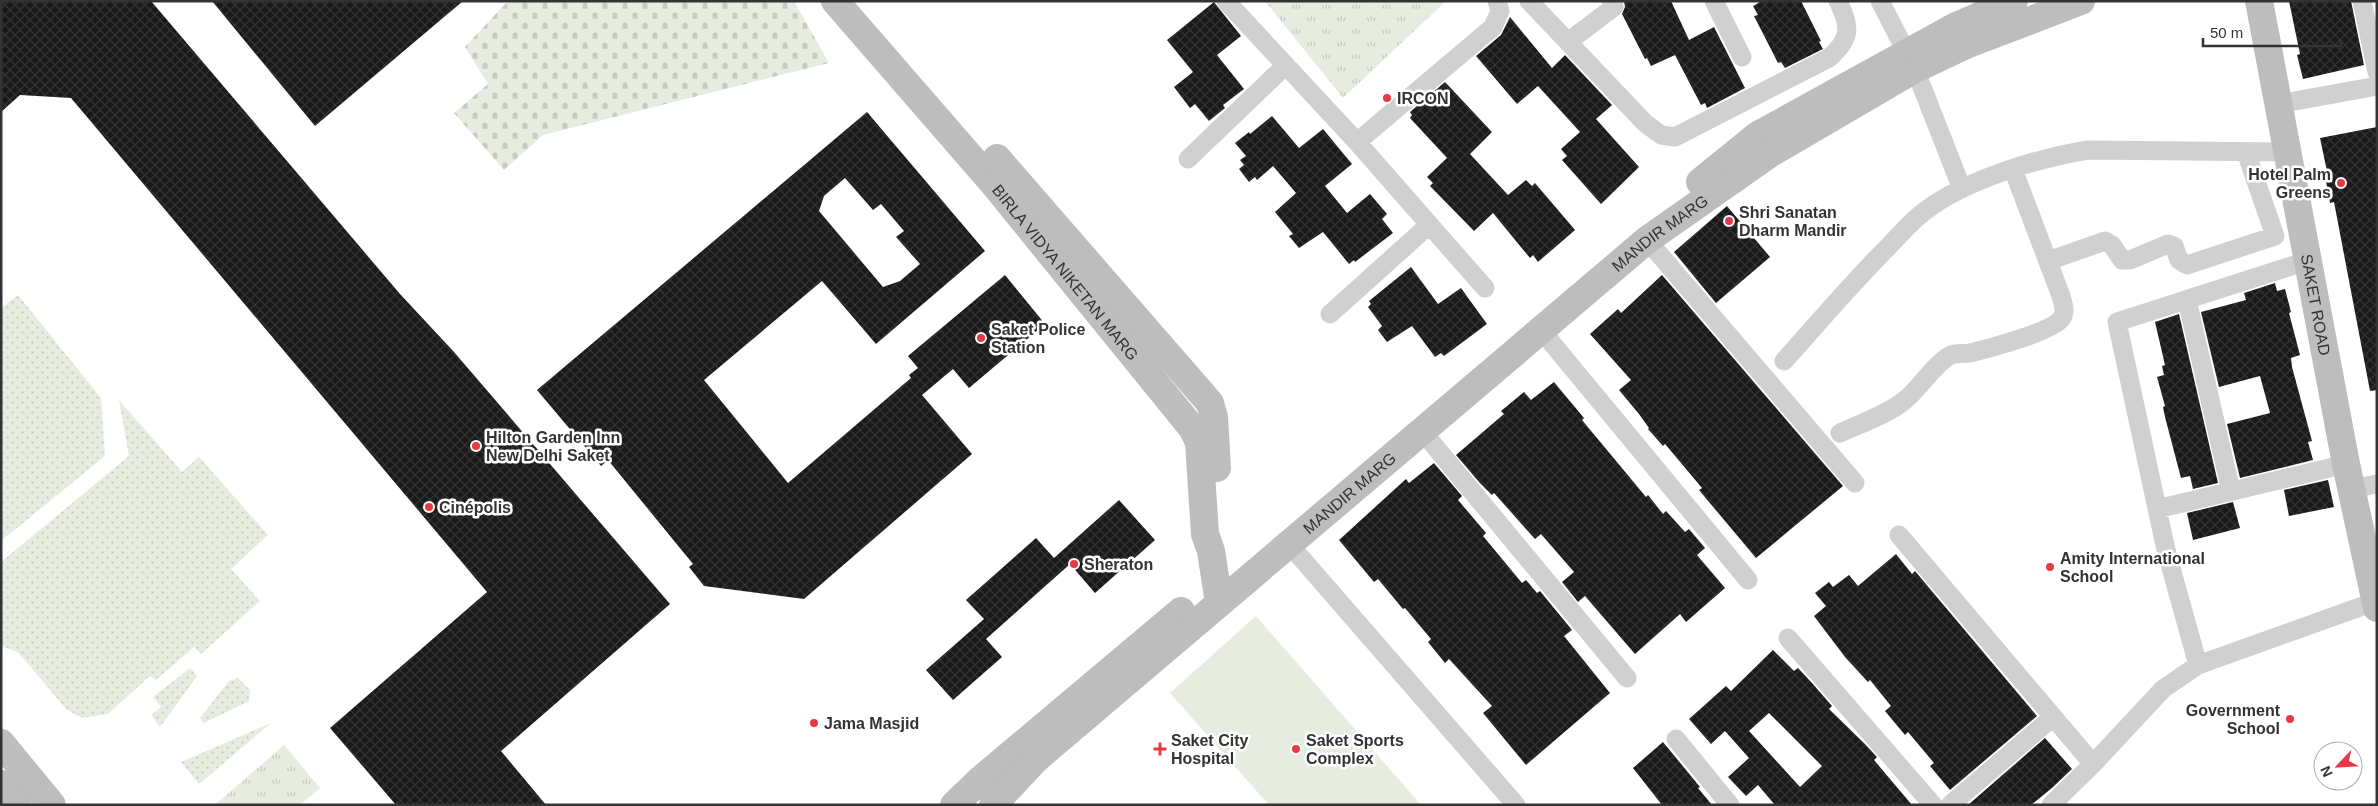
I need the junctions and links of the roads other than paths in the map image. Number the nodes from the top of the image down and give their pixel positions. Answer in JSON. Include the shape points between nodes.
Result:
{"nodes":[{"id":1,"x":836,"y":1,"type":"edge"},
{"id":2,"x":858,"y":1,"type":"edge"},
{"id":3,"x":1226,"y":1,"type":"edge"},
{"id":4,"x":1497,"y":1,"type":"edge"},
{"id":5,"x":1529,"y":1,"type":"edge"},
{"id":6,"x":1611,"y":1,"type":"edge"},
{"id":7,"x":1714,"y":1,"type":"edge"},
{"id":8,"x":1838,"y":1,"type":"edge"},
{"id":9,"x":1880,"y":1,"type":"edge"},
{"id":10,"x":2014,"y":1,"type":"edge"},
{"id":11,"x":2081,"y":1,"type":"edge"},
{"id":12,"x":2259,"y":1,"type":"edge"},
{"id":13,"x":2362,"y":1,"type":"edge"},
{"id":14,"x":1568,"y":41,"type":"junction"},
{"id":15,"x":888,"y":48,"type":"junction"},
{"id":16,"x":1742,"y":57,"type":"dead end"},
{"id":17,"x":1911,"y":61,"type":"junction"},
{"id":18,"x":1286,"y":65,"type":"junction"},
{"id":19,"x":2377,"y":72,"type":"edge"},
{"id":20,"x":2377,"y":86,"type":"edge"},
{"id":21,"x":2279,"y":104,"type":"junction"},
{"id":22,"x":1357,"y":142,"type":"junction"},
{"id":23,"x":2246,"y":152,"type":"junction"},
{"id":24,"x":2286,"y":152,"type":"junction"},
{"id":25,"x":1188,"y":159,"type":"dead end"},
{"id":26,"x":2013,"y":169,"type":"junction"},
{"id":27,"x":1962,"y":189,"type":"junction"},
{"id":28,"x":2301,"y":222,"type":"junction"},
{"id":29,"x":1429,"y":225,"type":"junction"},
{"id":30,"x":2273,"y":230,"type":"junction"},
{"id":31,"x":1646,"y":240,"type":"junction"},
{"id":32,"x":2048,"y":261,"type":"junction"},
{"id":33,"x":2307,"y":261,"type":"junction"},
{"id":34,"x":1485,"y":288,"type":"dead end"},
{"id":35,"x":2187,"y":300,"type":"junction"},
{"id":36,"x":1330,"y":314,"type":"dead end"},
{"id":37,"x":1541,"y":330,"type":"junction"},
{"id":38,"x":1784,"y":361,"type":"dead end"},
{"id":39,"x":1422,"y":431,"type":"junction"},
{"id":40,"x":1840,"y":433,"type":"dead end"},
{"id":41,"x":2358,"y":479,"type":"edge"},
{"id":42,"x":1855,"y":483,"type":"dead end"},
{"id":43,"x":2231,"y":491,"type":"junction"},
{"id":44,"x":2157,"y":509,"type":"junction"},
{"id":45,"x":1899,"y":535,"type":"dead end"},
{"id":46,"x":1282,"y":537,"type":"junction"},
{"id":47,"x":1748,"y":580,"type":"dead end"},
{"id":48,"x":1218,"y":592,"type":"junction"},
{"id":49,"x":2376,"y":605,"type":"edge"},
{"id":50,"x":1788,"y":638,"type":"dead end"},
{"id":51,"x":2198,"y":665,"type":"junction"},
{"id":52,"x":1627,"y":678,"type":"dead end"},
{"id":53,"x":2053,"y":717,"type":"junction"},
{"id":54,"x":1676,"y":739,"type":"dead end"},
{"id":55,"x":1,"y":743,"type":"edge"},
{"id":56,"x":2093,"y":764,"type":"junction"},
{"id":57,"x":1,"y":784,"type":"edge"},
{"id":58,"x":964,"y":802,"type":"edge"},
{"id":59,"x":18,"y":805,"type":"edge"},
{"id":60,"x":52,"y":805,"type":"edge"},
{"id":61,"x":993,"y":805,"type":"edge"},
{"id":62,"x":1516,"y":805,"type":"edge"},
{"id":63,"x":1730,"y":805,"type":"edge"},
{"id":64,"x":1933,"y":805,"type":"edge"},
{"id":65,"x":1950,"y":805,"type":"edge"},
{"id":66,"x":2051,"y":805,"type":"edge"}],
"edges":[{"from":1,"to":15,"type":"main road"},
{"from":2,"to":15,"type":"main road"},
{"from":3,"to":18,"type":"street"},
{"from":4,"to":22,"type":"street","via":[[1500,10],[1492,27]]},
{"from":5,"to":14,"type":"street"},
{"from":6,"to":14,"type":"street","via":[[1614,8]]},
{"from":7,"to":16,"type":"street"},
{"from":8,"to":14,"type":"street","via":[[1848,22],[1841,48],[1828,58],[1674,137],[1661,135],[1645,123]]},
{"from":9,"to":17,"type":"street"},
{"from":10,"to":17,"type":"main road","name":"MANDIR MARG","via":[[1956,26]]},
{"from":11,"to":17,"type":"main road","name":"MANDIR MARG","via":[[1966,46]]},
{"from":12,"to":21,"type":"main road","name":"SAKET ROAD"},
{"from":13,"to":19,"type":"street"},
{"from":15,"to":48,"type":"main road","name":"BIRLA VIDYA NIKETAN MARG","via":[[1036,218],[1192,428],[1199,442],[1204,534],[1211,551]]},
{"from":17,"to":27,"type":"street"},
{"from":17,"to":31,"type":"main road","name":"MANDIR MARG","via":[[1768,154]]},
{"from":17,"to":46,"type":"main road","name":"MANDIR MARG","via":[[1758,135]]},
{"from":18,"to":22,"type":"street"},
{"from":18,"to":25,"type":"street"},
{"from":20,"to":21,"type":"street"},
{"from":21,"to":24,"type":"main road","name":"SAKET ROAD"},
{"from":22,"to":29,"type":"street"},
{"from":23,"to":24,"type":"street"},
{"from":23,"to":26,"type":"street","via":[[2088,150],[2056,155]]},
{"from":23,"to":30,"type":"street"},
{"from":24,"to":28,"type":"main road","name":"SAKET ROAD"},
{"from":26,"to":27,"type":"street"},
{"from":26,"to":32,"type":"street"},
{"from":27,"to":38,"type":"street","via":[[1923,212],[1853,282]]},
{"from":28,"to":30,"type":"street"},
{"from":28,"to":33,"type":"main road","name":"SAKET ROAD"},
{"from":29,"to":34,"type":"street"},
{"from":29,"to":36,"type":"street"},
{"from":30,"to":32,"type":"street","via":[[2275,236],[2187,265],[2179,260],[2174,246],[2168,244],[2130,260],[2122,260],[2105,241]]},
{"from":31,"to":37,"type":"main road","name":"MANDIR MARG"},
{"from":31,"to":42,"type":"street"},
{"from":32,"to":40,"type":"street","via":[[2064,310],[2062,318],[2055,324],[2020,339],[1968,354],[1952,355],[1903,402]]},
{"from":33,"to":35,"type":"street"},
{"from":33,"to":41,"type":"main road","name":"SAKET ROAD"},
{"from":35,"to":43,"type":"street"},
{"from":35,"to":44,"type":"street","via":[[2118,322]]},
{"from":37,"to":39,"type":"main road","name":"MANDIR MARG"},
{"from":37,"to":47,"type":"street"},
{"from":39,"to":46,"type":"main road","name":"MANDIR MARG"},
{"from":39,"to":52,"type":"street"},
{"from":41,"to":43,"type":"street"},
{"from":41,"to":49,"type":"main road","name":"SAKET ROAD"},
{"from":43,"to":44,"type":"street"},
{"from":44,"to":51,"type":"street"},
{"from":45,"to":53,"type":"street"},
{"from":46,"to":48,"type":"main road"},
{"from":46,"to":62,"type":"street"},
{"from":48,"to":58,"type":"main road","via":[[980,780]]},
{"from":48,"to":61,"type":"main road","via":[[1036,759]]},
{"from":49,"to":51,"type":"street"},
{"from":50,"to":64,"type":"street"},
{"from":51,"to":56,"type":"street","via":[[2163,689]]},
{"from":53,"to":56,"type":"street"},
{"from":53,"to":65,"type":"street"},
{"from":54,"to":63,"type":"street"},
{"from":55,"to":60,"type":"main road"},
{"from":56,"to":66,"type":"street"},
{"from":57,"to":59,"type":"main road"}]}
